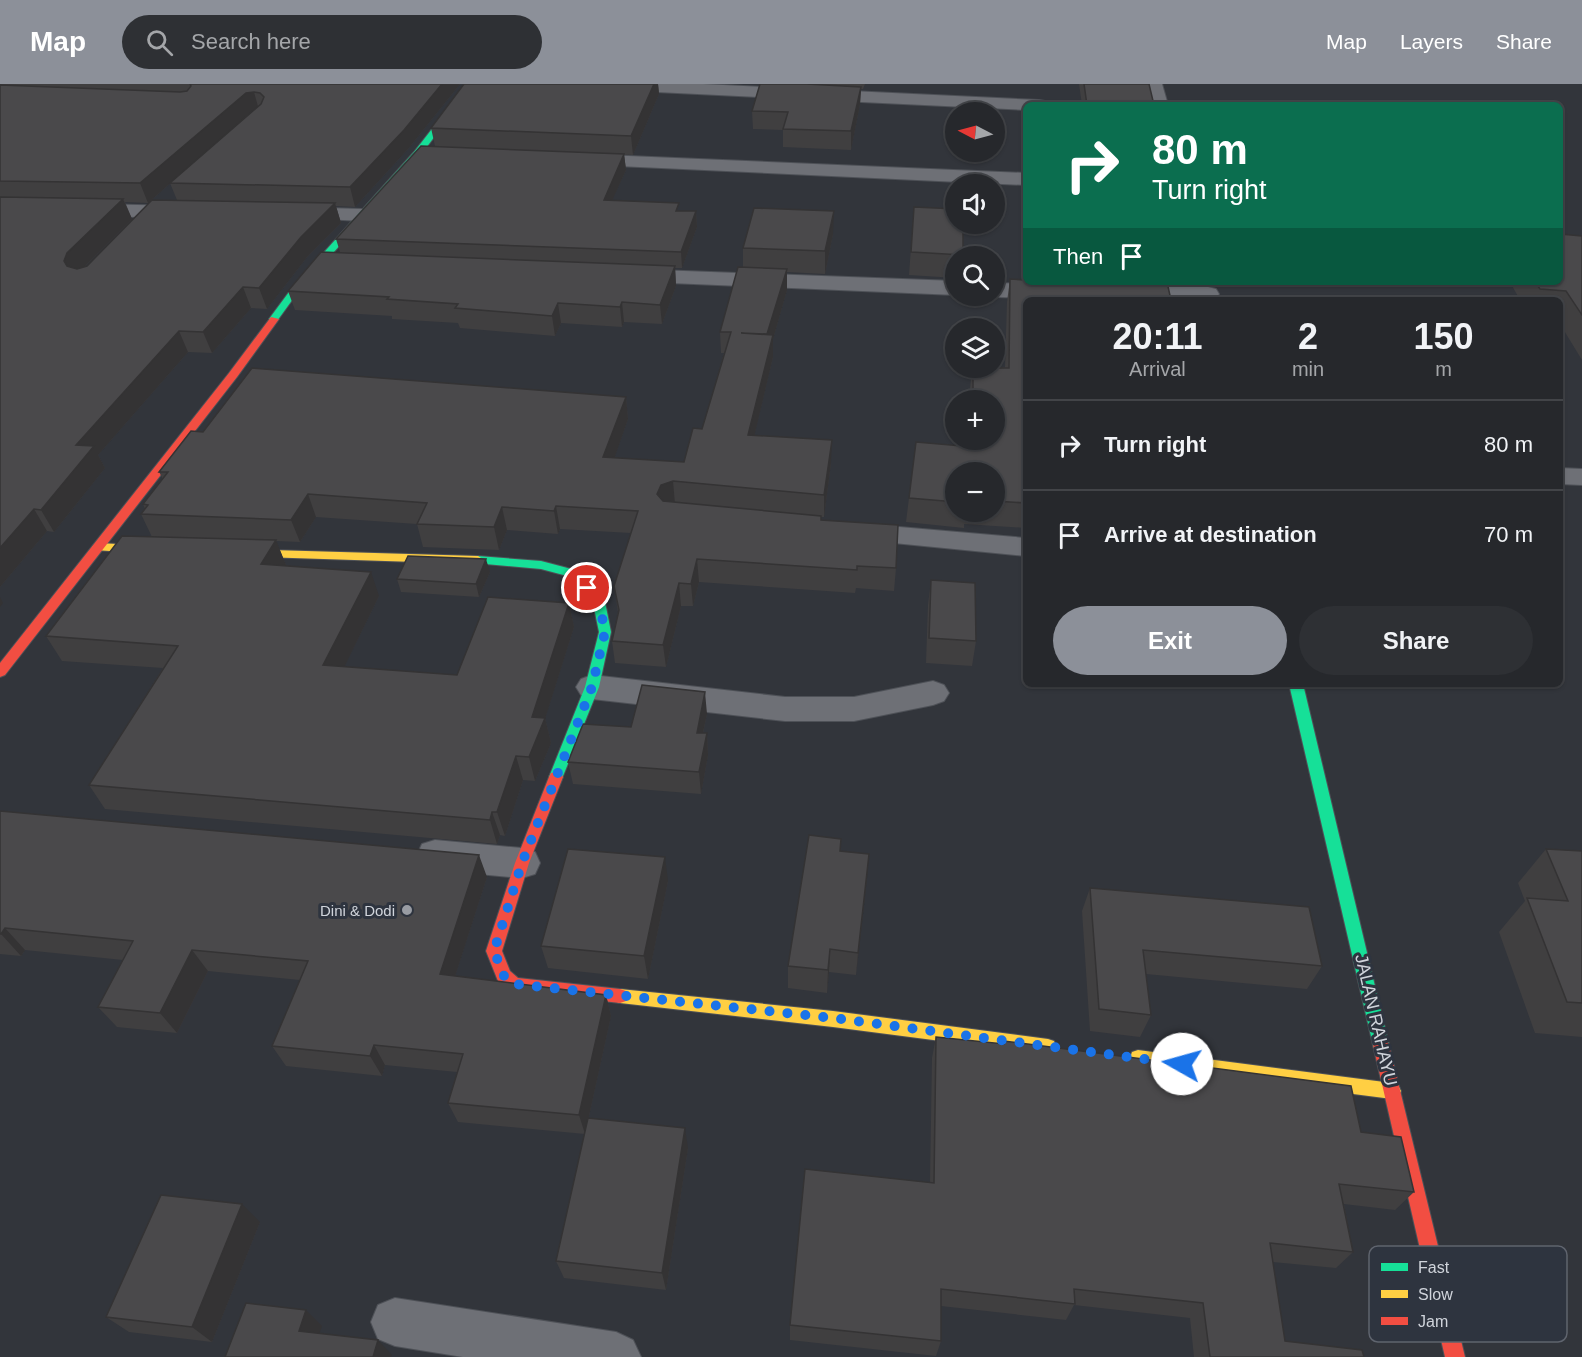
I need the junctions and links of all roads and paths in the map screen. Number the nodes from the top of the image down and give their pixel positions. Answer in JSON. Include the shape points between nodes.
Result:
{"nodes":[{"id":1,"x":471,"y":84,"type":"edge"},
{"id":2,"x":595,"y":84,"type":"edge"},
{"id":3,"x":1154,"y":84,"type":"edge"},
{"id":4,"x":709,"y":86,"type":"edge"},
{"id":5,"x":1158,"y":102,"type":"edge"},
{"id":6,"x":1023,"y":104,"type":"edge"},
{"id":7,"x":417,"y":153,"type":"junction"},
{"id":8,"x":441,"y":154,"type":"edge"},
{"id":9,"x":559,"y":159,"type":"edge"},
{"id":10,"x":1023,"y":179,"type":"edge"},
{"id":11,"x":172,"y":195,"type":"edge"},
{"id":12,"x":0,"y":208,"type":"edge"},
{"id":13,"x":154,"y":211,"type":"junction"},
{"id":14,"x":201,"y":212,"type":"edge"},
{"id":15,"x":270,"y":213,"type":"edge"},
{"id":16,"x":362,"y":214,"type":"junction"},
{"id":17,"x":132,"y":234,"type":"edge"},
{"id":18,"x":317,"y":263,"type":"junction"},
{"id":19,"x":340,"y":264,"type":"edge"},
{"id":20,"x":609,"y":275,"type":"edge"},
{"id":21,"x":945,"y":288,"type":"edge"},
{"id":22,"x":1005,"y":290,"type":"edge"},
{"id":23,"x":1069,"y":291,"type":"edge"},
{"id":24,"x":1104,"y":292,"type":"edge"},
{"id":25,"x":1207,"y":292,"type":"edge"},
{"id":26,"x":1563,"y":476,"type":"edge"},
{"id":27,"x":1582,"y":477,"type":"edge"},
{"id":28,"x":824,"y":529,"type":"edge"},
{"id":29,"x":98,"y":547,"type":"junction"},
{"id":30,"x":1023,"y":548,"type":"edge"},
{"id":31,"x":168,"y":550,"type":"edge"},
{"id":32,"x":226,"y":552,"type":"edge"},
{"id":33,"x":0,"y":672,"type":"edge"},
{"id":34,"x":592,"y":687,"type":"junction"},
{"id":35,"x":1297,"y":687,"type":"edge"},
{"id":36,"x":933,"y":693,"type":"dead end"},
{"id":37,"x":403,"y":852,"type":"edge"},
{"id":38,"x":522,"y":863,"type":"junction"},
{"id":39,"x":1066,"y":1049,"type":"edge"},
{"id":40,"x":1124,"y":1056,"type":"edge"},
{"id":41,"x":1392,"y":1091,"type":"junction"},
{"id":42,"x":1429,"y":1246,"type":"edge"},
{"id":43,"x":395,"y":1322,"type":"dead end"},
{"id":44,"x":1451,"y":1342,"type":"edge"},
{"id":45,"x":616,"y":1357,"type":"edge"},
{"id":46,"x":1455,"y":1357,"type":"edge"}],
"edges":[{"from":1,"to":7,"type":"street"},
{"from":2,"to":4,"type":"street"},
{"from":3,"to":5,"type":"street"},
{"from":4,"to":6,"type":"street"},
{"from":7,"to":8,"type":"street"},
{"from":7,"to":16,"type":"street"},
{"from":9,"to":10,"type":"street"},
{"from":11,"to":13,"type":"street"},
{"from":12,"to":13,"type":"street"},
{"from":13,"to":14,"type":"street"},
{"from":13,"to":17,"type":"street"},
{"from":15,"to":16,"type":"street"},
{"from":16,"to":18,"type":"street"},
{"from":18,"to":19,"type":"street"},
{"from":18,"to":29,"type":"street","via":[[244,376]]},
{"from":20,"to":21,"type":"street"},
{"from":22,"to":23,"type":"street"},
{"from":24,"to":25,"type":"street"},
{"from":26,"to":27,"type":"street"},
{"from":28,"to":30,"type":"street"},
{"from":29,"to":31,"type":"street"},
{"from":29,"to":33,"type":"street"},
{"from":32,"to":34,"type":"street","via":[[485,560],[541,565],[576,574],[599,602],[605,632]]},
{"from":34,"to":36,"type":"street","via":[[785,709],[854,709]]},
{"from":34,"to":38,"type":"street"},
{"from":35,"to":41,"type":"street","name":"JALAN RAHAYU"},
{"from":37,"to":38,"type":"street"},
{"from":38,"to":39,"type":"street","via":[[494,951],[504,976],[514,984],[833,1018]]},
{"from":40,"to":41,"type":"street"},
{"from":41,"to":42,"type":"street","name":"JALAN RAHAYU"},
{"from":43,"to":45,"type":"street"},
{"from":44,"to":46,"type":"street","name":"JALAN RAHAYU"}]}
